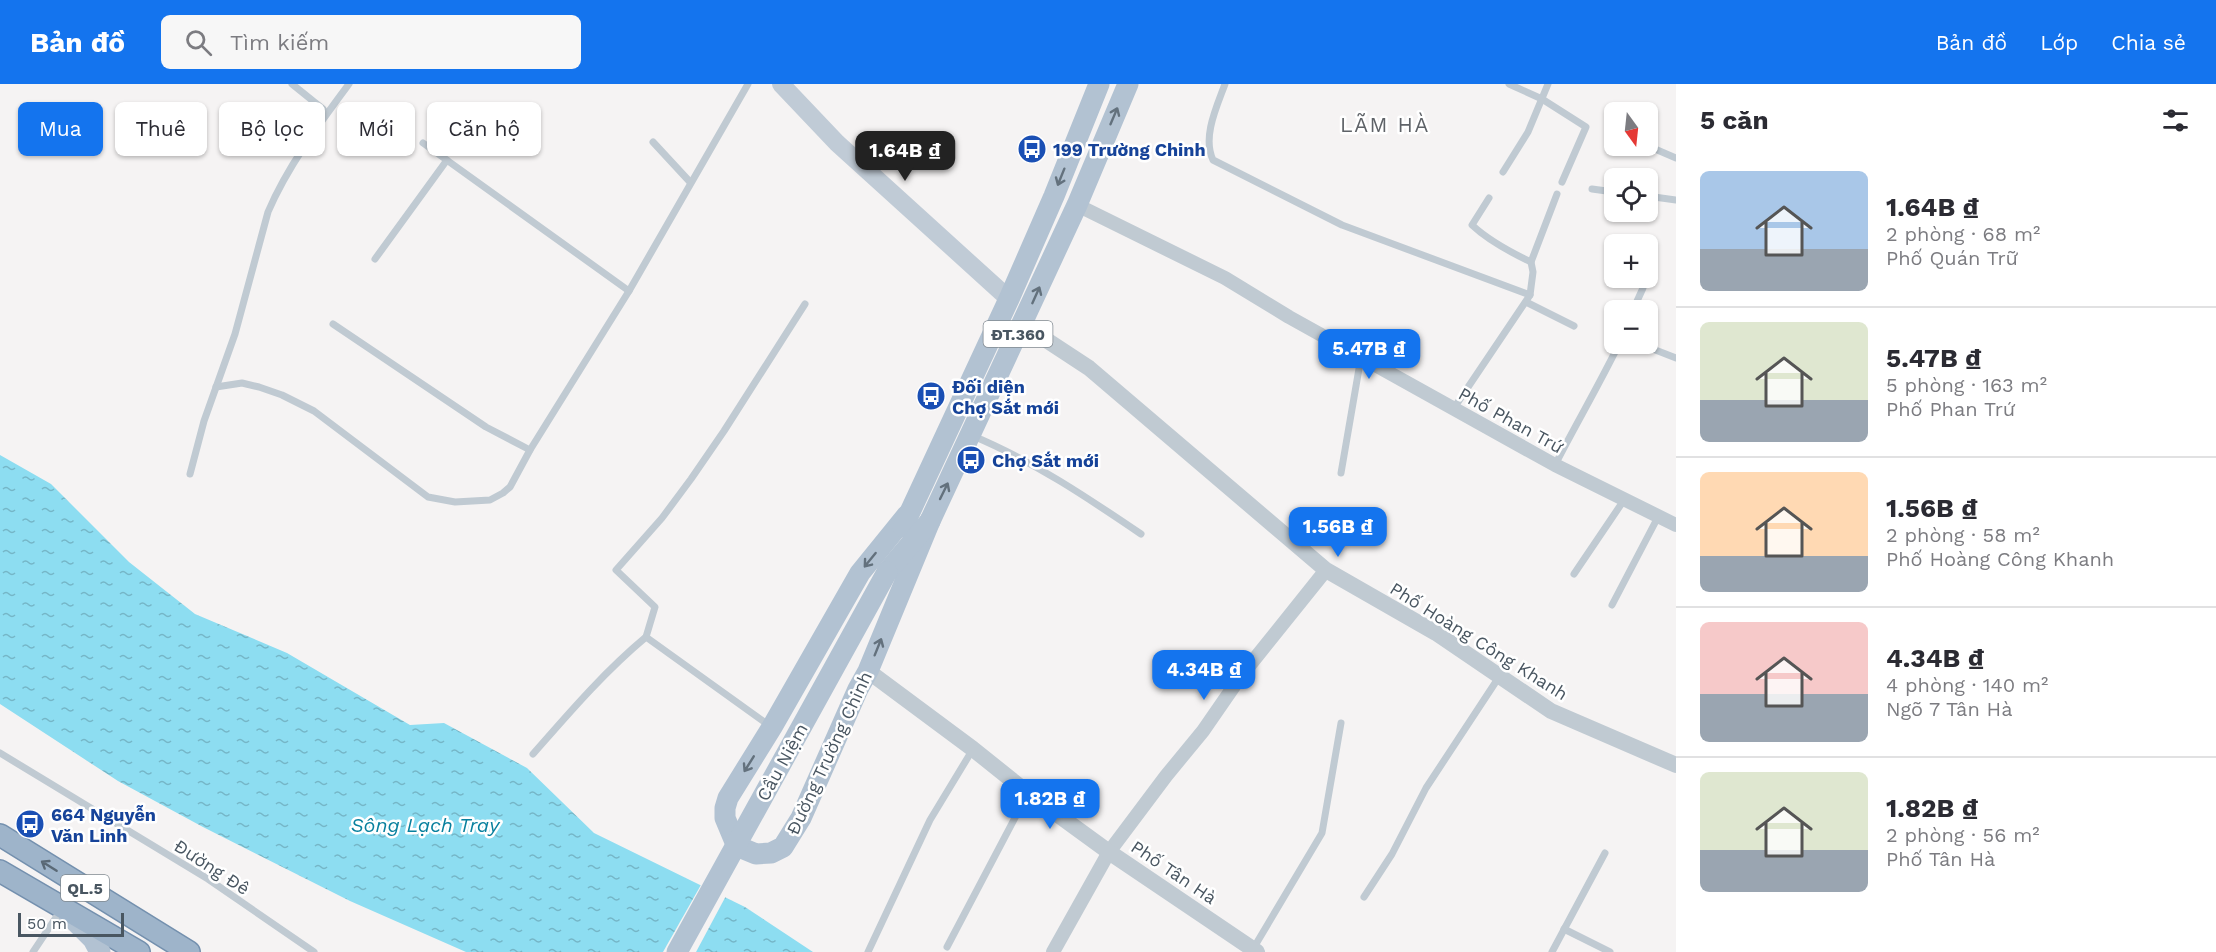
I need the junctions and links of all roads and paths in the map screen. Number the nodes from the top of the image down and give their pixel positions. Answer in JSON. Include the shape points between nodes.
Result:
{"nodes":[{"id":1,"x":292,"y":84,"type":"edge"},
{"id":2,"x":349,"y":84,"type":"edge"},
{"id":3,"x":748,"y":84,"type":"edge"},
{"id":4,"x":1099,"y":84,"type":"edge"},
{"id":5,"x":1128,"y":84,"type":"edge"},
{"id":6,"x":1225,"y":84,"type":"edge"},
{"id":7,"x":1509,"y":84,"type":"edge"},
{"id":8,"x":1548,"y":84,"type":"edge"},
{"id":9,"x":784,"y":85,"type":"edge"},
{"id":10,"x":1542,"y":99,"type":"junction"},
{"id":11,"x":326,"y":114,"type":"junction"},
{"id":12,"x":653,"y":142,"type":"dead end"},
{"id":13,"x":423,"y":143,"type":"dead end"},
{"id":14,"x":1658,"y":150,"type":"edge"},
{"id":15,"x":1676,"y":158,"type":"edge"},
{"id":16,"x":447,"y":160,"type":"junction"},
{"id":17,"x":1503,"y":172,"type":"dead end"},
{"id":18,"x":690,"y":182,"type":"junction"},
{"id":19,"x":1562,"y":182,"type":"dead end"},
{"id":20,"x":1592,"y":189,"type":"dead end"},
{"id":21,"x":1604,"y":191,"type":"edge"},
{"id":22,"x":1557,"y":194,"type":"dead end"},
{"id":23,"x":1489,"y":198,"type":"dead end"},
{"id":24,"x":1658,"y":198,"type":"edge"},
{"id":25,"x":1676,"y":200,"type":"edge"},
{"id":26,"x":1077,"y":205,"type":"junction"},
{"id":27,"x":375,"y":259,"type":"dead end"},
{"id":28,"x":1531,"y":262,"type":"junction"},
{"id":29,"x":1643,"y":288,"type":"dead end"},
{"id":30,"x":629,"y":291,"type":"junction"},
{"id":31,"x":1009,"y":299,"type":"junction"},
{"id":32,"x":1528,"y":299,"type":"junction"},
{"id":33,"x":1638,"y":300,"type":"edge"},
{"id":34,"x":805,"y":304,"type":"dead end"},
{"id":35,"x":333,"y":324,"type":"dead end"},
{"id":36,"x":1022,"y":324,"type":"junction"},
{"id":37,"x":1574,"y":326,"type":"dead end"},
{"id":38,"x":1658,"y":351,"type":"edge"},
{"id":39,"x":1614,"y":354,"type":"edge"},
{"id":40,"x":1361,"y":357,"type":"junction"},
{"id":41,"x":1676,"y":358,"type":"edge"},
{"id":42,"x":216,"y":387,"type":"junction"},
{"id":43,"x":1454,"y":408,"type":"junction"},
{"id":44,"x":971,"y":435,"type":"junction"},
{"id":45,"x":530,"y":450,"type":"junction"},
{"id":46,"x":1555,"y":465,"type":"junction"},
{"id":47,"x":1341,"y":472,"type":"dead end"},
{"id":48,"x":190,"y":474,"type":"dead end"},
{"id":49,"x":1624,"y":500,"type":"junction"},
{"id":50,"x":907,"y":515,"type":"junction"},
{"id":51,"x":1658,"y":517,"type":"junction"},
{"id":52,"x":930,"y":521,"type":"junction"},
{"id":53,"x":1676,"y":525,"type":"edge"},
{"id":54,"x":1141,"y":534,"type":"dead end"},
{"id":55,"x":1326,"y":570,"type":"junction"},
{"id":56,"x":887,"y":572,"type":"junction"},
{"id":57,"x":1574,"y":574,"type":"dead end"},
{"id":58,"x":1612,"y":605,"type":"dead end"},
{"id":59,"x":646,"y":637,"type":"junction"},
{"id":60,"x":868,"y":671,"type":"junction"},
{"id":61,"x":1499,"y":676,"type":"junction"},
{"id":62,"x":1341,"y":723,"type":"dead end"},
{"id":63,"x":772,"y":727,"type":"junction"},
{"id":64,"x":974,"y":748,"type":"junction"},
{"id":65,"x":0,"y":753,"type":"edge"},
{"id":66,"x":533,"y":754,"type":"dead end"},
{"id":67,"x":1676,"y":765,"type":"edge"},
{"id":68,"x":1028,"y":793,"type":"junction"},
{"id":69,"x":0,"y":835,"type":"edge"},
{"id":70,"x":1109,"y":852,"type":"junction"},
{"id":71,"x":1605,"y":853,"type":"dead end"},
{"id":72,"x":0,"y":871,"type":"edge"},
{"id":73,"x":1364,"y":897,"type":"dead end"},
{"id":74,"x":62,"y":908,"type":"junction"},
{"id":75,"x":1564,"y":929,"type":"junction"},
{"id":76,"x":167,"y":947,"type":"edge"},
{"id":77,"x":947,"y":947,"type":"dead end"},
{"id":78,"x":1255,"y":951,"type":"edge"},
{"id":79,"x":33,"y":952,"type":"edge"},
{"id":80,"x":100,"y":952,"type":"edge"},
{"id":81,"x":139,"y":952,"type":"edge"},
{"id":82,"x":189,"y":952,"type":"edge"},
{"id":83,"x":314,"y":952,"type":"edge"},
{"id":84,"x":677,"y":952,"type":"edge"},
{"id":85,"x":868,"y":952,"type":"edge"},
{"id":86,"x":1053,"y":952,"type":"edge"},
{"id":87,"x":1552,"y":952,"type":"edge"},
{"id":88,"x":1610,"y":952,"type":"edge"}],
"edges":[{"from":1,"to":11,"type":"lane"},
{"from":2,"to":11,"type":"lane"},
{"from":3,"to":18,"type":"lane"},
{"from":4,"to":31,"type":"main road","number":"ĐT.360","one_way":true},
{"from":26,"to":5,"type":"main road","number":"ĐT.360","one_way":true},
{"from":6,"to":32,"type":"lane","via":[[1208,149],[1213,160],[1342,225]]},
{"from":7,"to":10,"type":"lane"},
{"from":8,"to":10,"type":"lane"},
{"from":9,"to":31,"type":"main road","via":[[837,143]]},
{"from":10,"to":17,"type":"lane","via":[[1528,132]]},
{"from":10,"to":19,"type":"lane","via":[[1586,127]]},
{"from":11,"to":42,"type":"lane","via":[[268,212],[235,334]]},
{"from":12,"to":18,"type":"lane"},
{"from":13,"to":16,"type":"lane"},
{"from":14,"to":15,"type":"lane"},
{"from":16,"to":27,"type":"lane"},
{"from":16,"to":30,"type":"lane"},
{"from":18,"to":30,"type":"lane"},
{"from":20,"to":21,"type":"lane"},
{"from":22,"to":28,"type":"lane"},
{"from":23,"to":28,"type":"lane","via":[[1472,225]]},
{"from":24,"to":25,"type":"lane"},
{"from":36,"to":26,"type":"main road","number":"ĐT.360","one_way":true},
{"from":26,"to":40,"type":"street","name":"Phố Phan Trứ","via":[[1225,279]]},
{"from":28,"to":32,"type":"lane"},
{"from":29,"to":33,"type":"lane"},
{"from":30,"to":45,"type":"lane"},
{"from":31,"to":50,"type":"main road","number":"ĐT.360"},
{"from":32,"to":37,"type":"lane"},
{"from":32,"to":43,"type":"lane"},
{"from":34,"to":59,"type":"lane","via":[[691,479],[663,518],[616,570],[655,607]]},
{"from":35,"to":45,"type":"lane","via":[[486,427]]},
{"from":36,"to":44,"type":"main road","number":"ĐT.360"},
{"from":36,"to":55,"type":"street","name":"Phố Hoàng Công Khanh","via":[[1089,368]]},
{"from":38,"to":41,"type":"lane"},
{"from":39,"to":46,"type":"lane"},
{"from":40,"to":43,"type":"street","name":"Phố Phan Trứ"},
{"from":40,"to":47,"type":"lane"},
{"from":42,"to":45,"type":"lane","via":[[242,383],[293,400],[314,411],[420,492],[437,499],[490,500],[510,487]]},
{"from":42,"to":48,"type":"lane"},
{"from":43,"to":46,"type":"street","name":"Phố Phan Trứ"},
{"from":52,"to":44,"type":"main road","number":"ĐT.360","one_way":true},
{"from":44,"to":54,"type":"lane","via":[[1035,467]]},
{"from":46,"to":49,"type":"street","name":"Phố Phan Trứ"},
{"from":49,"to":51,"type":"street","name":"Phố Phan Trứ"},
{"from":49,"to":57,"type":"lane"},
{"from":50,"to":56,"type":"main road","number":"ĐT.360"},
{"from":50,"to":63,"type":"main road","name":"Đường Trường Chinh","one_way":true,"via":[[860,573]]},
{"from":51,"to":53,"type":"street","name":"Phố Phan Trứ"},
{"from":51,"to":58,"type":"lane"},
{"from":52,"to":56,"type":"main road","number":"ĐT.360"},
{"from":60,"to":52,"type":"main road","name":"Đường Trường Chinh","one_way":true},
{"from":55,"to":61,"type":"street","name":"Phố Hoàng Công Khanh","via":[[1436,633]]},
{"from":55,"to":70,"type":"street"},
{"from":56,"to":84,"type":"main road","name":"Cầu Niệm","bridge":true},
{"from":59,"to":63,"type":"lane"},
{"from":59,"to":66,"type":"lane","via":[[596,682]]},
{"from":63,"to":60,"type":"main road","name":"Đường Trường Chinh","one_way":true,"via":[[725,808],[735,842],[756,855],[771,854],[790,839]]},
{"from":60,"to":64,"type":"street","name":"Phố Tân Hà"},
{"from":61,"to":67,"type":"street","name":"Phố Hoàng Công Khanh","via":[[1551,711]]},
{"from":61,"to":73,"type":"lane","via":[[1426,788],[1392,854]]},
{"from":62,"to":78,"type":"lane","via":[[1322,833]]},
{"from":64,"to":68,"type":"street","name":"Phố Tân Hà"},
{"from":64,"to":85,"type":"lane","via":[[930,820]]},
{"from":65,"to":83,"type":"lane","name":"Đường Đê","via":[[208,879]]},
{"from":68,"to":70,"type":"street","name":"Phố Tân Hà"},
{"from":68,"to":77,"type":"lane"},
{"from":76,"to":69,"type":"highway","number":"QL.5","one_way":true},
{"from":70,"to":78,"type":"street","name":"Phố Tân Hà"},
{"from":70,"to":86,"type":"street"},
{"from":71,"to":75,"type":"lane"},
{"from":72,"to":74,"type":"highway","number":"QL.5"},
{"from":74,"to":79,"type":"lane"},
{"from":74,"to":80,"type":"main road","via":[[93,939]]},
{"from":74,"to":81,"type":"highway","number":"QL.5"},
{"from":75,"to":87,"type":"lane"},
{"from":75,"to":88,"type":"lane"},
{"from":76,"to":82,"type":"highway","number":"QL.5"}]}
